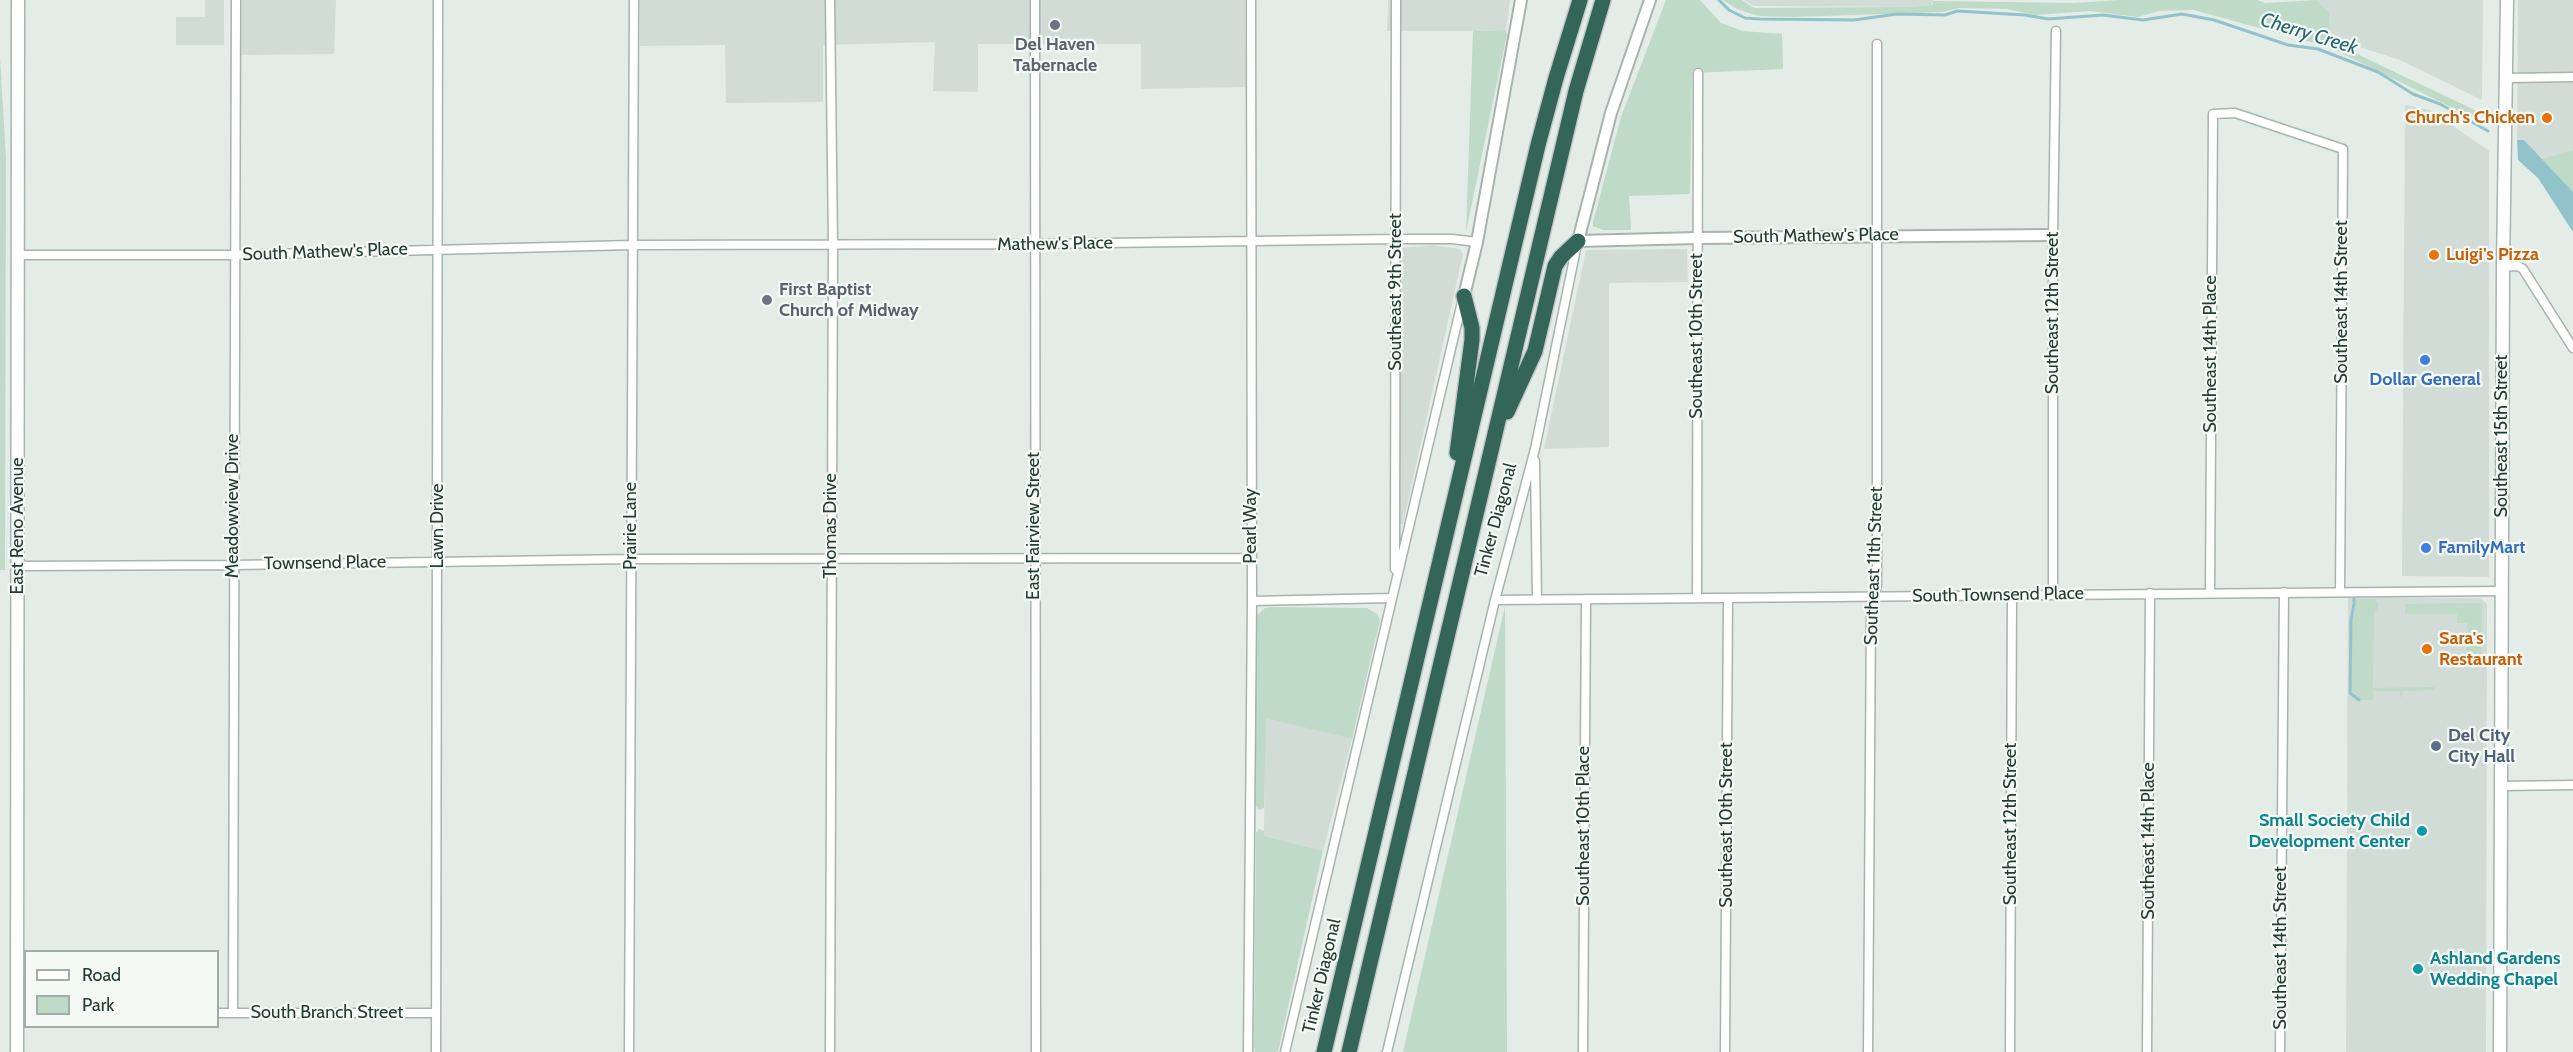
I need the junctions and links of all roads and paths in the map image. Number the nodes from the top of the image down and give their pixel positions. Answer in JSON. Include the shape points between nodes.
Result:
{"nodes":[{"id":1,"x":18,"y":0,"type":"edge"},
{"id":2,"x":236,"y":0,"type":"edge"},
{"id":3,"x":438,"y":0,"type":"edge"},
{"id":4,"x":634,"y":0,"type":"edge"},
{"id":5,"x":830,"y":0,"type":"edge"},
{"id":6,"x":1035,"y":0,"type":"edge"},
{"id":7,"x":1251,"y":0,"type":"edge"},
{"id":8,"x":1396,"y":0,"type":"edge"},
{"id":9,"x":1521,"y":0,"type":"edge"},
{"id":10,"x":1580,"y":0,"type":"edge"},
{"id":11,"x":1603,"y":0,"type":"edge"},
{"id":12,"x":1650,"y":0,"type":"edge"},
{"id":13,"x":2507,"y":0,"type":"edge"},
{"id":14,"x":2056,"y":31,"type":"dead end"},
{"id":15,"x":1877,"y":44,"type":"dead end"},
{"id":16,"x":1698,"y":73,"type":"dead end"},
{"id":17,"x":2573,"y":77,"type":"edge"},
{"id":18,"x":2506,"y":78,"type":"junction"},
{"id":19,"x":2212,"y":114,"type":"joint"},
{"id":20,"x":2053,"y":235,"type":"junction"},
{"id":21,"x":1875,"y":236,"type":"junction"},
{"id":22,"x":1697,"y":238,"type":"junction"},
{"id":23,"x":1396,"y":239,"type":"junction"},
{"id":24,"x":1251,"y":241,"type":"junction"},
{"id":25,"x":1578,"y":241,"type":"junction"},
{"id":26,"x":1477,"y":242,"type":"junction"},
{"id":27,"x":1035,"y":244,"type":"junction"},
{"id":28,"x":632,"y":245,"type":"junction"},
{"id":29,"x":833,"y":245,"type":"junction"},
{"id":30,"x":438,"y":249,"type":"junction"},
{"id":31,"x":17,"y":255,"type":"junction"},
{"id":32,"x":234,"y":255,"type":"junction"},
{"id":33,"x":2503,"y":267,"type":"junction"},
{"id":34,"x":1464,"y":296,"type":"junction"},
{"id":35,"x":2573,"y":348,"type":"edge"},
{"id":36,"x":1493,"y":442,"type":"junction"},
{"id":37,"x":1535,"y":449,"type":"junction"},
{"id":38,"x":1449,"y":525,"type":"junction"},
{"id":39,"x":831,"y":558,"type":"junction"},
{"id":40,"x":1251,"y":558,"type":"junction"},
{"id":41,"x":631,"y":559,"type":"junction"},
{"id":42,"x":1034,"y":560,"type":"junction"},
{"id":43,"x":438,"y":561,"type":"junction"},
{"id":44,"x":233,"y":565,"type":"junction"},
{"id":45,"x":18,"y":566,"type":"junction"},
{"id":46,"x":1395,"y":585,"type":"junction"},
{"id":47,"x":2502,"y":591,"type":"junction"},
{"id":48,"x":2283,"y":592,"type":"junction"},
{"id":49,"x":2340,"y":592,"type":"junction"},
{"id":50,"x":2150,"y":593,"type":"junction"},
{"id":51,"x":2210,"y":594,"type":"junction"},
{"id":52,"x":2012,"y":595,"type":"junction"},
{"id":53,"x":2053,"y":595,"type":"junction"},
{"id":54,"x":1874,"y":597,"type":"junction"},
{"id":55,"x":1392,"y":598,"type":"junction"},
{"id":56,"x":1697,"y":598,"type":"junction"},
{"id":57,"x":1728,"y":598,"type":"junction"},
{"id":58,"x":1586,"y":599,"type":"junction"},
{"id":59,"x":1495,"y":600,"type":"junction"},
{"id":60,"x":1537,"y":600,"type":"junction"},
{"id":61,"x":1252,"y":601,"type":"junction"},
{"id":62,"x":2573,"y":785,"type":"edge"},
{"id":63,"x":2500,"y":786,"type":"junction"},
{"id":64,"x":21,"y":1013,"type":"edge"},
{"id":65,"x":219,"y":1013,"type":"edge"},
{"id":66,"x":233,"y":1013,"type":"junction"},
{"id":67,"x":436,"y":1013,"type":"junction"},
{"id":68,"x":17,"y":1052,"type":"edge"},
{"id":69,"x":436,"y":1052,"type":"edge"},
{"id":70,"x":629,"y":1052,"type":"edge"},
{"id":71,"x":830,"y":1052,"type":"edge"},
{"id":72,"x":1035,"y":1052,"type":"edge"},
{"id":73,"x":1248,"y":1052,"type":"edge"},
{"id":74,"x":1285,"y":1052,"type":"edge"},
{"id":75,"x":1324,"y":1052,"type":"edge"},
{"id":76,"x":1349,"y":1052,"type":"edge"},
{"id":77,"x":1387,"y":1052,"type":"edge"},
{"id":78,"x":1583,"y":1052,"type":"edge"},
{"id":79,"x":1725,"y":1052,"type":"edge"},
{"id":80,"x":1868,"y":1052,"type":"edge"},
{"id":81,"x":2010,"y":1052,"type":"edge"},
{"id":82,"x":2147,"y":1052,"type":"edge"},
{"id":83,"x":2280,"y":1052,"type":"edge"},
{"id":84,"x":2500,"y":1052,"type":"edge"}],
"edges":[{"from":1,"to":31,"type":"main road","name":"East Reno Avenue"},
{"from":2,"to":32,"type":"street","name":"Meadowview Drive"},
{"from":3,"to":30,"type":"street","name":"Lawn Drive"},
{"from":4,"to":28,"type":"street","name":"Prairie Lane"},
{"from":5,"to":29,"type":"street","name":"Thomas Drive"},
{"from":6,"to":27,"type":"street","name":"East Fairview Street"},
{"from":7,"to":24,"type":"street","name":"Pearl Way"},
{"from":8,"to":23,"type":"street","name":"Southeast 9th Street"},
{"from":9,"to":26,"type":"street","name":"Tinker Diagonal"},
{"from":10,"to":38,"type":"highway","name":"Tinker Diagonal","via":[[1538,145]]},
{"from":11,"to":36,"type":"highway","name":"Tinker Diagonal","via":[[1576,91]]},
{"from":12,"to":25,"type":"street","name":"Tinker Diagonal","via":[[1611,113]]},
{"from":13,"to":18,"type":"main road","name":"Southeast 15th Street"},
{"from":14,"to":20,"type":"street","name":"Southeast 12th Street"},
{"from":15,"to":21,"type":"street","name":"Southeast 11th Street"},
{"from":16,"to":22,"type":"street","name":"Southeast 10th Street"},
{"from":17,"to":18,"type":"street"},
{"from":18,"to":33,"type":"main road","name":"Southeast 15th Street"},
{"from":19,"to":49,"type":"street","name":"Southeast 14th Street","via":[[2235,113],[2343,149]]},
{"from":19,"to":51,"type":"street","name":"Southeast 14th Place"},
{"from":20,"to":21,"type":"street","name":"South Mathew's Place"},
{"from":20,"to":53,"type":"street","name":"Southeast 12th Street"},
{"from":21,"to":22,"type":"street","name":"South Mathew's Place"},
{"from":21,"to":54,"type":"street","name":"Southeast 11th Street"},
{"from":22,"to":25,"type":"street","name":"South Mathew's Place"},
{"from":22,"to":56,"type":"street","name":"Southeast 10th Street"},
{"from":23,"to":24,"type":"street","name":"Mathew's Place"},
{"from":23,"to":26,"type":"street","name":"Mathew's Place"},
{"from":23,"to":46,"type":"street","name":"Southeast 9th Street"},
{"from":24,"to":27,"type":"street","name":"Mathew's Place"},
{"from":24,"to":40,"type":"street","name":"Pearl Way"},
{"from":25,"to":36,"type":"highway","via":[[1555,266],[1535,351]]},
{"from":25,"to":37,"type":"street","name":"Tinker Diagonal"},
{"from":26,"to":34,"type":"street","name":"Tinker Diagonal"},
{"from":27,"to":29,"type":"street","name":"Mathew's Place"},
{"from":27,"to":42,"type":"street","name":"East Fairview Street"},
{"from":28,"to":29,"type":"street","name":"Mathew's Place"},
{"from":28,"to":30,"type":"street","name":"South Mathew's Place"},
{"from":28,"to":41,"type":"street","name":"Prairie Lane"},
{"from":29,"to":39,"type":"street","name":"Thomas Drive"},
{"from":30,"to":32,"type":"street","name":"South Mathew's Place"},
{"from":30,"to":43,"type":"street","name":"Lawn Drive"},
{"from":31,"to":32,"type":"street","name":"South Mathew's Place"},
{"from":31,"to":45,"type":"main road","name":"East Reno Avenue"},
{"from":32,"to":44,"type":"street","name":"Meadowview Drive"},
{"from":33,"to":35,"type":"street","via":[[2523,269]]},
{"from":33,"to":47,"type":"main road","name":"Southeast 15th Street"},
{"from":34,"to":38,"type":"highway","via":[[1472,340]]},
{"from":34,"to":46,"type":"street","name":"Tinker Diagonal"},
{"from":36,"to":76,"type":"highway","name":"Tinker Diagonal"},
{"from":37,"to":59,"type":"street","name":"Tinker Diagonal"},
{"from":37,"to":60,"type":"street"},
{"from":38,"to":75,"type":"highway","name":"Tinker Diagonal"},
{"from":39,"to":41,"type":"street"},
{"from":39,"to":42,"type":"street"},
{"from":39,"to":71,"type":"street","name":"Thomas Drive"},
{"from":40,"to":42,"type":"street"},
{"from":40,"to":61,"type":"street","name":"Pearl Way"},
{"from":41,"to":43,"type":"street","name":"Townsend Place"},
{"from":41,"to":70,"type":"street","name":"Prairie Lane"},
{"from":42,"to":72,"type":"street","name":"East Fairview Street"},
{"from":43,"to":44,"type":"street","name":"Townsend Place"},
{"from":43,"to":67,"type":"street","name":"Lawn Drive"},
{"from":44,"to":45,"type":"street","name":"Townsend Place"},
{"from":44,"to":66,"type":"street","name":"Meadowview Drive"},
{"from":45,"to":64,"type":"main road","name":"East Reno Avenue"},
{"from":46,"to":55,"type":"street","name":"Tinker Diagonal"},
{"from":47,"to":49,"type":"street","name":"South Townsend Place"},
{"from":47,"to":63,"type":"main road","name":"Southeast 15th Street"},
{"from":48,"to":49,"type":"street","name":"South Townsend Place"},
{"from":48,"to":51,"type":"street","name":"South Townsend Place"},
{"from":48,"to":83,"type":"street","name":"Southeast 14th Street"},
{"from":50,"to":51,"type":"street","name":"South Townsend Place"},
{"from":50,"to":53,"type":"street","name":"South Townsend Place"},
{"from":50,"to":82,"type":"street","name":"Southeast 14th Place"},
{"from":52,"to":53,"type":"street","name":"South Townsend Place"},
{"from":52,"to":54,"type":"street","name":"South Townsend Place"},
{"from":52,"to":81,"type":"street","name":"Southeast 12th Street"},
{"from":54,"to":57,"type":"street","name":"South Townsend Place"},
{"from":54,"to":80,"type":"street","name":"Southeast 11th Street"},
{"from":55,"to":61,"type":"street"},
{"from":55,"to":74,"type":"street","name":"Tinker Diagonal"},
{"from":56,"to":57,"type":"street","name":"South Townsend Place"},
{"from":56,"to":58,"type":"street","name":"South Townsend Place"},
{"from":57,"to":79,"type":"street","name":"Southeast 10th Street"},
{"from":58,"to":60,"type":"street","name":"South Townsend Place"},
{"from":58,"to":78,"type":"street","name":"Southeast 10th Place"},
{"from":59,"to":60,"type":"street","name":"South Townsend Place"},
{"from":59,"to":77,"type":"street","name":"Tinker Diagonal"},
{"from":61,"to":73,"type":"street","name":"Pearl Way"},
{"from":62,"to":63,"type":"street"},
{"from":63,"to":84,"type":"main road","name":"Southeast 15th Street"},
{"from":64,"to":68,"type":"main road","name":"East Reno Avenue"},
{"from":65,"to":66,"type":"street","name":"South Branch Street"},
{"from":66,"to":67,"type":"street","name":"South Branch Street"},
{"from":67,"to":69,"type":"street","name":"Lawn Drive"}]}
